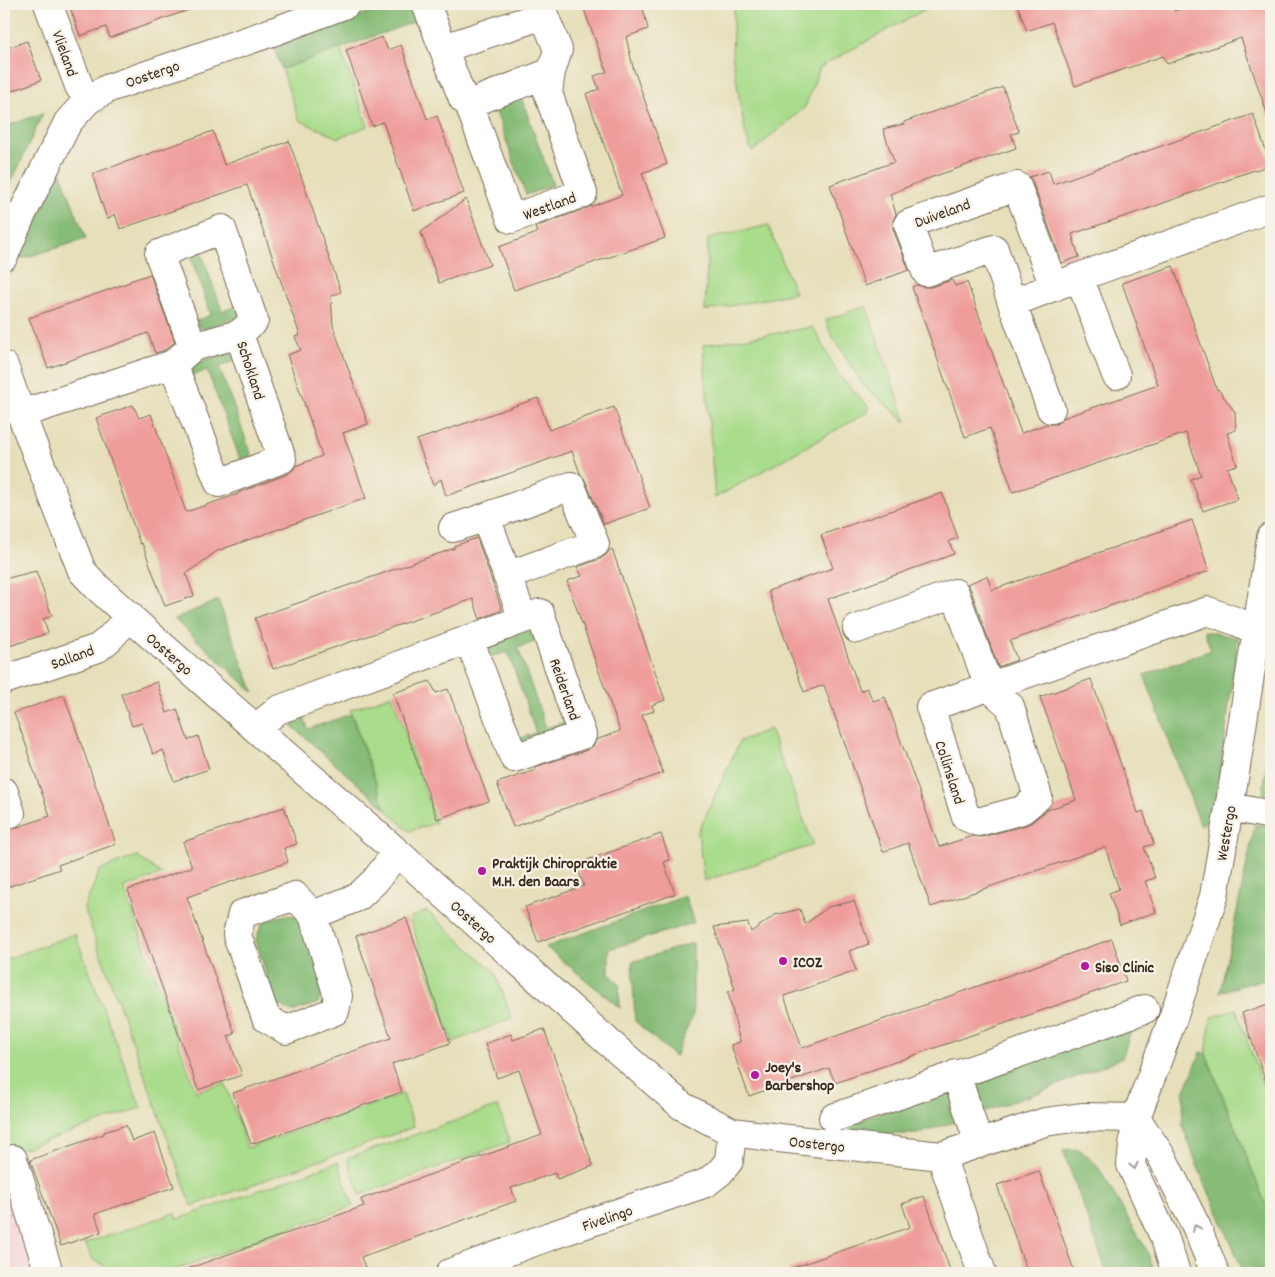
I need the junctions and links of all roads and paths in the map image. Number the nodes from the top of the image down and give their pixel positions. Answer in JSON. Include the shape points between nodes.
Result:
{"nodes":[{"id":1,"x":48,"y":4,"type":"edge"},
{"id":2,"x":346,"y":4,"type":"edge"},
{"id":3,"x":426,"y":4,"type":"edge"},
{"id":4,"x":444,"y":48,"type":"junction"},
{"id":5,"x":551,"y":72,"type":"junction"},
{"id":6,"x":88,"y":100,"type":"junction"},
{"id":7,"x":469,"y":104,"type":"junction"},
{"id":8,"x":1271,"y":208,"type":"edge"},
{"id":9,"x":12,"y":214,"type":"edge"},
{"id":10,"x":4,"y":256,"type":"edge"},
{"id":11,"x":1066,"y":282,"type":"junction"},
{"id":12,"x":1012,"y":303,"type":"junction"},
{"id":13,"x":239,"y":334,"type":"junction"},
{"id":14,"x":194,"y":347,"type":"junction"},
{"id":15,"x":173,"y":364,"type":"junction"},
{"id":16,"x":4,"y":366,"type":"edge"},
{"id":17,"x":1116,"y":375,"type":"dead end"},
{"id":18,"x":1051,"y":409,"type":"dead end"},
{"id":19,"x":21,"y":414,"type":"junction"},
{"id":20,"x":486,"y":517,"type":"junction"},
{"id":21,"x":453,"y":528,"type":"dead end"},
{"id":22,"x":1271,"y":537,"type":"edge"},
{"id":23,"x":507,"y":576,"type":"junction"},
{"id":24,"x":130,"y":616,"type":"junction"},
{"id":25,"x":523,"y":619,"type":"junction"},
{"id":26,"x":857,"y":629,"type":"dead end"},
{"id":27,"x":1256,"y":631,"type":"junction"},
{"id":28,"x":469,"y":638,"type":"junction"},
{"id":29,"x":4,"y":680,"type":"edge"},
{"id":30,"x":989,"y":687,"type":"junction"},
{"id":31,"x":256,"y":728,"type":"junction"},
{"id":32,"x":4,"y":792,"type":"edge"},
{"id":33,"x":1230,"y":807,"type":"junction"},
{"id":34,"x":4,"y":815,"type":"edge"},
{"id":35,"x":1271,"y":815,"type":"edge"},
{"id":36,"x":397,"y":852,"type":"junction"},
{"id":37,"x":313,"y":916,"type":"junction"},
{"id":38,"x":1144,"y":1009,"type":"dead end"},
{"id":39,"x":956,"y":1074,"type":"junction"},
{"id":40,"x":833,"y":1118,"type":"dead end"},
{"id":41,"x":1136,"y":1118,"type":"junction"},
{"id":42,"x":732,"y":1132,"type":"junction"},
{"id":43,"x":980,"y":1144,"type":"junction"},
{"id":44,"x":941,"y":1156,"type":"junction"},
{"id":45,"x":13,"y":1159,"type":"dead end"},
{"id":46,"x":50,"y":1273,"type":"edge"},
{"id":47,"x":450,"y":1273,"type":"edge"},
{"id":48,"x":982,"y":1273,"type":"edge"},
{"id":49,"x":1176,"y":1273,"type":"edge"},
{"id":50,"x":1215,"y":1273,"type":"edge"}],
"edges":[{"from":1,"to":6,"type":"street","name":"Vlieland","via":[[78,86]]},
{"from":2,"to":6,"type":"street","name":"Oostergo","via":[[109,88]]},
{"from":3,"to":4,"type":"street","name":"Westland"},
{"from":4,"to":5,"type":"street","name":"Westland","via":[[544,15],[558,50]]},
{"from":4,"to":7,"type":"street","name":"Westland","via":[[463,99]]},
{"from":5,"to":7,"type":"street"},
{"from":5,"to":7,"type":"street","name":"Westland","via":[[548,93],[583,193],[511,218]]},
{"from":6,"to":9,"type":"street","name":"Oostergo","via":[[68,122]]},
{"from":8,"to":11,"type":"street"},
{"from":9,"to":10,"type":"street","name":"Oostergo"},
{"from":11,"to":12,"type":"street"},
{"from":11,"to":12,"type":"street","name":"Duiveland","via":[[1017,186],[908,224],[926,272],[994,249]]},
{"from":11,"to":17,"type":"street"},
{"from":12,"to":18,"type":"street","name":"Duiveland"},
{"from":13,"to":14,"type":"street"},
{"from":13,"to":14,"type":"street","name":"Schokland","via":[[254,321],[222,229],[159,254]]},
{"from":13,"to":15,"type":"street","name":"Schokland","via":[[282,459],[219,482]]},
{"from":14,"to":15,"type":"street"},
{"from":15,"to":19,"type":"street"},
{"from":16,"to":19,"type":"street","name":"Oostergo"},
{"from":19,"to":24,"type":"street","name":"Oostergo","via":[[82,571]]},
{"from":20,"to":21,"type":"street"},
{"from":20,"to":23,"type":"street"},
{"from":20,"to":23,"type":"street","via":[[571,486],[595,544]]},
{"from":22,"to":27,"type":"street","name":"Westergo"},
{"from":23,"to":25,"type":"street"},
{"from":24,"to":29,"type":"street","name":"Salland","via":[[98,648]]},
{"from":24,"to":31,"type":"street","name":"Oostergo"},
{"from":25,"to":28,"type":"street","name":"Reiderland"},
{"from":25,"to":28,"type":"street","name":"Reiderland","via":[[540,613],[582,734],[514,758]]},
{"from":26,"to":30,"type":"street","name":"Collinsland","via":[[955,593]]},
{"from":27,"to":30,"type":"street","name":"Collinsland","via":[[1208,611]]},
{"from":27,"to":33,"type":"street","name":"Westergo"},
{"from":28,"to":31,"type":"street","name":"Reiderland","via":[[278,710]]},
{"from":30,"to":30,"type":"street","name":"Collinsland","via":[[930,707],[966,818],[978,822],[1022,810],[1038,797],[1010,706]]},
{"from":31,"to":36,"type":"street","name":"Oostergo"},
{"from":32,"to":34,"type":"street","via":[[11,813]]},
{"from":33,"to":35,"type":"street"},
{"from":33,"to":41,"type":"street","name":"Westergo","via":[[1214,896]]},
{"from":36,"to":37,"type":"street","via":[[358,897]]},
{"from":36,"to":42,"type":"street","name":"Oostergo","via":[[682,1106]]},
{"from":37,"to":37,"type":"street","via":[[295,896],[242,914],[237,936],[266,1018],[286,1030],[334,1011],[338,996]]},
{"from":38,"to":39,"type":"street"},
{"from":39,"to":40,"type":"street"},
{"from":39,"to":43,"type":"street"},
{"from":41,"to":43,"type":"street","name":"Oostergo","via":[[1082,1117],[1045,1122]]},
{"from":41,"to":49,"type":"street","name":"Westergo","one_way":true,"via":[[1131,1165]]},
{"from":50,"to":41,"type":"street","one_way":true,"via":[[1162,1157]]},
{"from":42,"to":44,"type":"street","name":"Oostergo"},
{"from":42,"to":47,"type":"street","name":"Fivelingo","via":[[728,1161],[706,1183]]},
{"from":43,"to":44,"type":"street","name":"Oostergo"},
{"from":44,"to":48,"type":"street"},
{"from":45,"to":46,"type":"street"}]}
